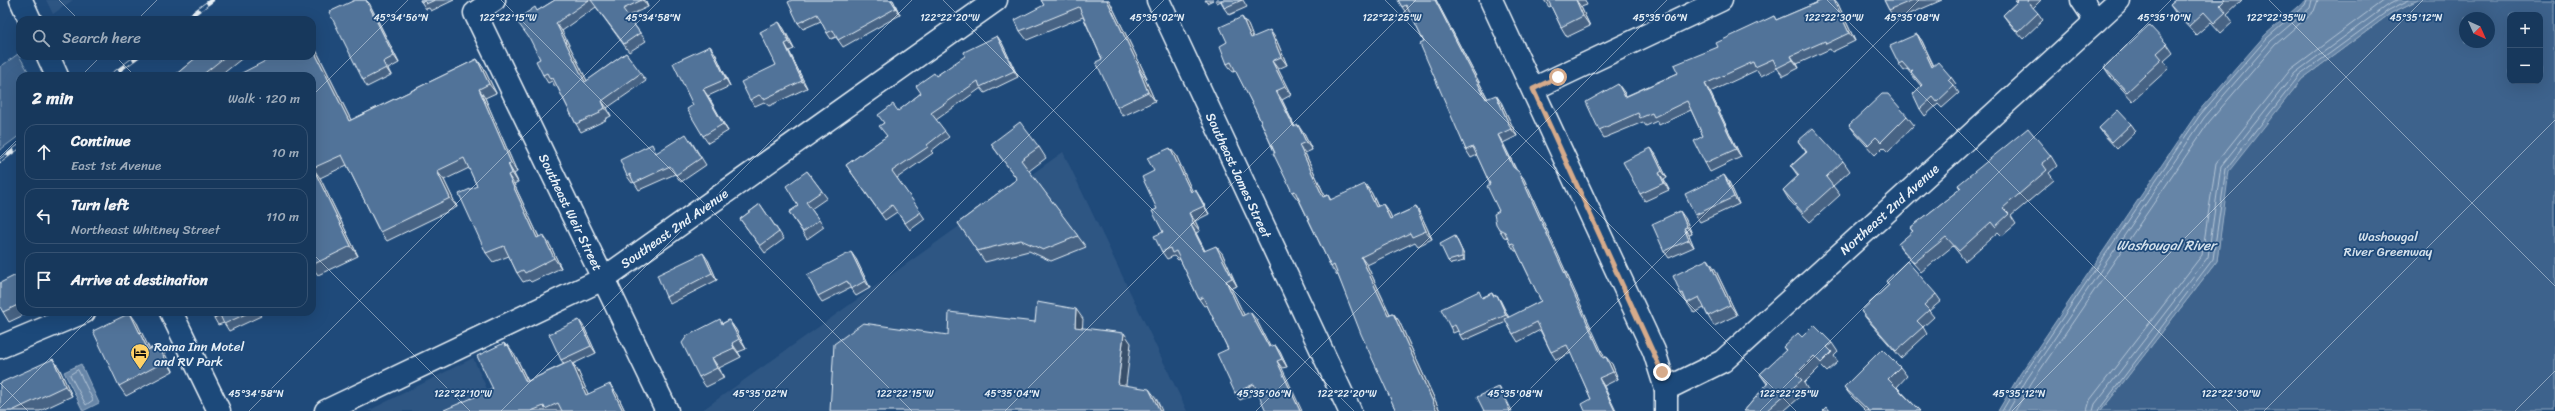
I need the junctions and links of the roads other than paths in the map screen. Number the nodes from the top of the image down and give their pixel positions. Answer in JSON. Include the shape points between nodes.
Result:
{"nodes":[{"id":1,"x":20,"y":0,"type":"edge"},
{"id":2,"x":494,"y":0,"type":"edge"},
{"id":3,"x":996,"y":0,"type":"edge"},
{"id":4,"x":1158,"y":0,"type":"edge"},
{"id":5,"x":1491,"y":0,"type":"edge"},
{"id":6,"x":1721,"y":0,"type":"edge"},
{"id":7,"x":2082,"y":0,"type":"edge"},
{"id":8,"x":2119,"y":0,"type":"edge"},
{"id":9,"x":28,"y":16,"type":"edge"},
{"id":10,"x":2096,"y":21,"type":"junction"},
{"id":11,"x":50,"y":60,"type":"edge"},
{"id":12,"x":55,"y":72,"type":"edge"},
{"id":13,"x":1533,"y":89,"type":"junction"},
{"id":14,"x":603,"y":279,"type":"junction"},
{"id":15,"x":74,"y":316,"type":"edge"},
{"id":16,"x":173,"y":316,"type":"edge"},
{"id":17,"x":0,"y":347,"type":"edge"},
{"id":18,"x":1666,"y":389,"type":"junction"},
{"id":19,"x":219,"y":411,"type":"edge"},
{"id":20,"x":326,"y":411,"type":"edge"},
{"id":21,"x":666,"y":411,"type":"edge"},
{"id":22,"x":1350,"y":411,"type":"edge"},
{"id":23,"x":1666,"y":411,"type":"edge"}],
"edges":[{"from":1,"to":9,"type":"street"},
{"from":2,"to":14,"type":"street","name":"Southeast Weir Street","via":[[475,13]]},
{"from":3,"to":14,"type":"street","name":"Southeast 2nd Avenue"},
{"from":4,"to":22,"type":"street","name":"Southeast James Street"},
{"from":5,"to":13,"type":"street"},
{"from":6,"to":13,"type":"street"},
{"from":7,"to":10,"type":"street"},
{"from":8,"to":10,"type":"street","name":"Northeast 2nd Avenue"},
{"from":10,"to":18,"type":"street","name":"Northeast 2nd Avenue","via":[[1723,361]]},
{"from":11,"to":12,"type":"street"},
{"from":13,"to":18,"type":"street","via":[[1654,351]]},
{"from":14,"to":20,"type":"street","name":"Southeast 2nd Avenue"},
{"from":14,"to":21,"type":"street","name":"Southeast Weir Street"},
{"from":15,"to":17,"type":"street"},
{"from":16,"to":19,"type":"street"},
{"from":18,"to":23,"type":"street"}]}
